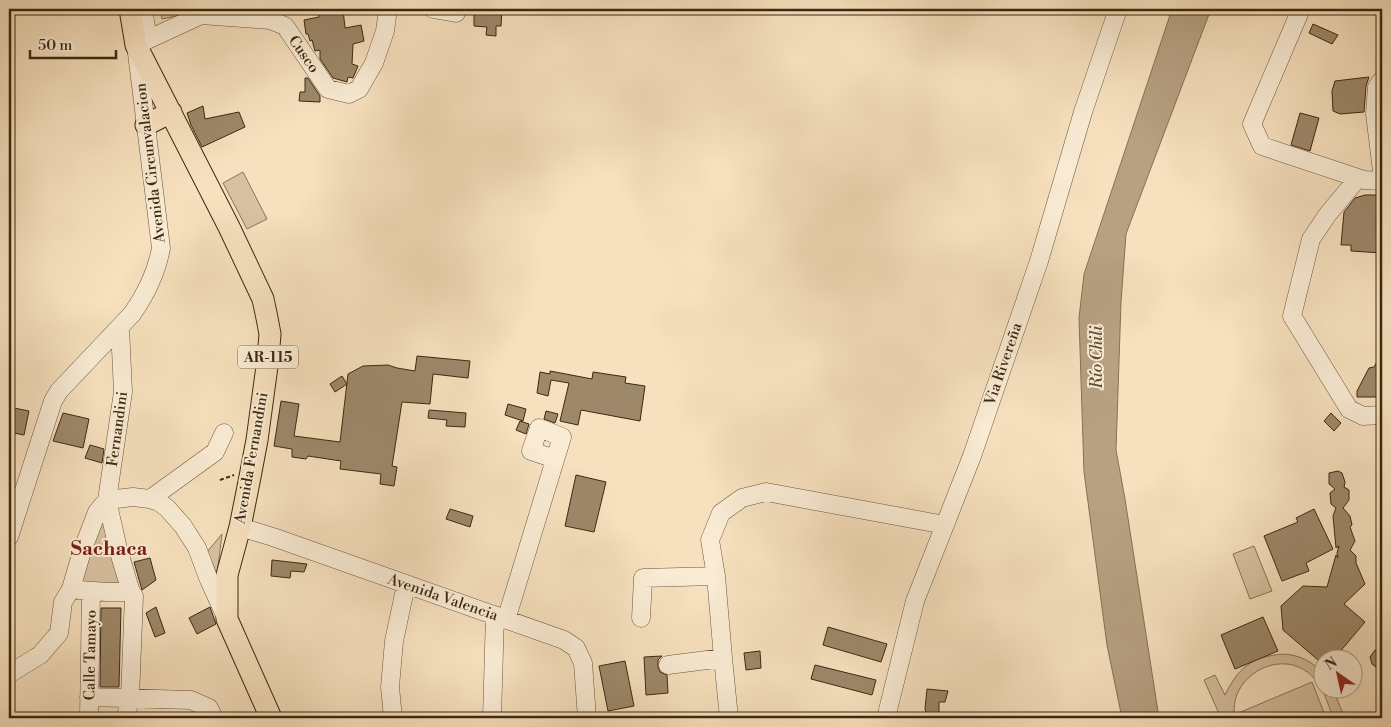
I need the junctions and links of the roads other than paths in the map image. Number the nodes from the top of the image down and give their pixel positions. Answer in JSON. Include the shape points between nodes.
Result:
{"nodes":[{"id":1,"x":130,"y":9,"type":"edge"},
{"id":2,"x":144,"y":9,"type":"edge"},
{"id":3,"x":388,"y":9,"type":"edge"},
{"id":4,"x":432,"y":9,"type":"edge"},
{"id":5,"x":1118,"y":9,"type":"edge"},
{"id":6,"x":1301,"y":9,"type":"edge"},
{"id":7,"x":456,"y":13,"type":"dead end"},
{"id":8,"x":142,"y":42,"type":"junction"},
{"id":9,"x":1382,"y":80,"type":"edge"},
{"id":10,"x":171,"y":112,"type":"junction"},
{"id":11,"x":146,"y":125,"type":"junction"},
{"id":12,"x":1382,"y":171,"type":"edge"},
{"id":13,"x":1358,"y":178,"type":"junction"},
{"id":14,"x":1382,"y":181,"type":"edge"},
{"id":15,"x":120,"y":327,"type":"junction"},
{"id":16,"x":1382,"y":415,"type":"edge"},
{"id":17,"x":224,"y":433,"type":"dead end"},
{"id":18,"x":555,"y":459,"type":"dead end"},
{"id":19,"x":150,"y":499,"type":"junction"},
{"id":20,"x":107,"y":500,"type":"junction"},
{"id":21,"x":945,"y":525,"type":"junction"},
{"id":22,"x":240,"y":527,"type":"junction"},
{"id":23,"x":9,"y":537,"type":"edge"},
{"id":24,"x":716,"y":576,"type":"junction"},
{"id":25,"x":406,"y":585,"type":"junction"},
{"id":26,"x":71,"y":589,"type":"junction"},
{"id":27,"x":91,"y":591,"type":"junction"},
{"id":28,"x":131,"y":592,"type":"junction"},
{"id":29,"x":500,"y":617,"type":"junction"},
{"id":30,"x":641,"y":618,"type":"dead end"},
{"id":31,"x":227,"y":619,"type":"junction"},
{"id":32,"x":722,"y":658,"type":"junction"},
{"id":33,"x":668,"y":665,"type":"dead end"},
{"id":34,"x":9,"y":674,"type":"edge"},
{"id":35,"x":89,"y":697,"type":"junction"},
{"id":36,"x":130,"y":697,"type":"junction"},
{"id":37,"x":212,"y":713,"type":"edge"},
{"id":38,"x":90,"y":718,"type":"edge"},
{"id":39,"x":126,"y":718,"type":"edge"},
{"id":40,"x":271,"y":718,"type":"edge"},
{"id":41,"x":393,"y":718,"type":"edge"},
{"id":42,"x":492,"y":718,"type":"edge"},
{"id":43,"x":587,"y":718,"type":"edge"},
{"id":44,"x":729,"y":718,"type":"edge"},
{"id":45,"x":886,"y":718,"type":"edge"}],
"edges":[{"from":1,"to":8,"type":"main road","name":"Avenida Fernandini","number":"AR-115"},
{"from":2,"to":8,"type":"street","name":"Avenida Circunvalacion"},
{"from":3,"to":8,"type":"street","name":"Cusco","via":[[385,31],[374,62],[359,89],[349,94],[328,89],[285,26],[270,20],[201,15]]},
{"from":4,"to":7,"type":"street"},
{"from":5,"to":21,"type":"street","name":"Via Rivereña","via":[[1083,112],[1036,270]]},
{"from":6,"to":13,"type":"street","via":[[1252,124],[1262,146]]},
{"from":8,"to":10,"type":"main road","name":"Avenida Fernandini","number":"AR-115"},
{"from":8,"to":11,"type":"street","name":"Avenida Circunvalacion"},
{"from":9,"to":12,"type":"street","via":[[1377,87],[1375,114]]},
{"from":10,"to":11,"type":"main road"},
{"from":10,"to":22,"type":"main road","name":"Avenida Fernandini","number":"AR-115","via":[[263,298],[270,334],[257,440]]},
{"from":11,"to":15,"type":"street","name":"Avenida Circunvalacion","via":[[161,248],[159,262],[141,302]]},
{"from":13,"to":14,"type":"street"},
{"from":13,"to":16,"type":"street","via":[[1311,239],[1292,316],[1349,409],[1363,416]]},
{"from":15,"to":20,"type":"street","name":"Fernandini","via":[[123,392]]},
{"from":15,"to":23,"type":"street","name":"Avenida Circunvalacion","via":[[53,401]]},
{"from":17,"to":19,"type":"street","via":[[215,452]]},
{"from":18,"to":29,"type":"street"},
{"from":19,"to":20,"type":"street"},
{"from":19,"to":31,"type":"street","via":[[159,502],[183,526],[197,548]]},
{"from":20,"to":26,"type":"street","via":[[97,512]]},
{"from":20,"to":28,"type":"street"},
{"from":21,"to":24,"type":"street","via":[[766,492],[742,498],[721,513],[710,540]]},
{"from":21,"to":45,"type":"street","name":"Via Rivereña","via":[[915,602]]},
{"from":22,"to":25,"type":"street","name":"Avenida Valencia"},
{"from":22,"to":31,"type":"main road","name":"Avenida Fernandini","number":"AR-115","via":[[227,575]]},
{"from":24,"to":30,"type":"street","via":[[643,578]]},
{"from":24,"to":32,"type":"street"},
{"from":25,"to":29,"type":"street","name":"Avenida Valencia"},
{"from":25,"to":41,"type":"street","via":[[394,641],[390,686]]},
{"from":26,"to":27,"type":"street"},
{"from":26,"to":34,"type":"street","via":[[63,602],[59,633],[40,655]]},
{"from":27,"to":28,"type":"street"},
{"from":27,"to":35,"type":"street","name":"Calle Tamayo"},
{"from":28,"to":36,"type":"street","via":[[134,596]]},
{"from":29,"to":42,"type":"street"},
{"from":29,"to":43,"type":"street","name":"Avenida Valencia","via":[[564,640],[576,648],[583,663]]},
{"from":31,"to":40,"type":"main road","name":"Avenida Fernandini","number":"AR-115"},
{"from":32,"to":33,"type":"street"},
{"from":32,"to":44,"type":"street"},
{"from":35,"to":36,"type":"street"},
{"from":35,"to":38,"type":"street","name":"Calle Tamayo"},
{"from":36,"to":37,"type":"street","via":[[191,700]]},
{"from":36,"to":39,"type":"street"}]}
